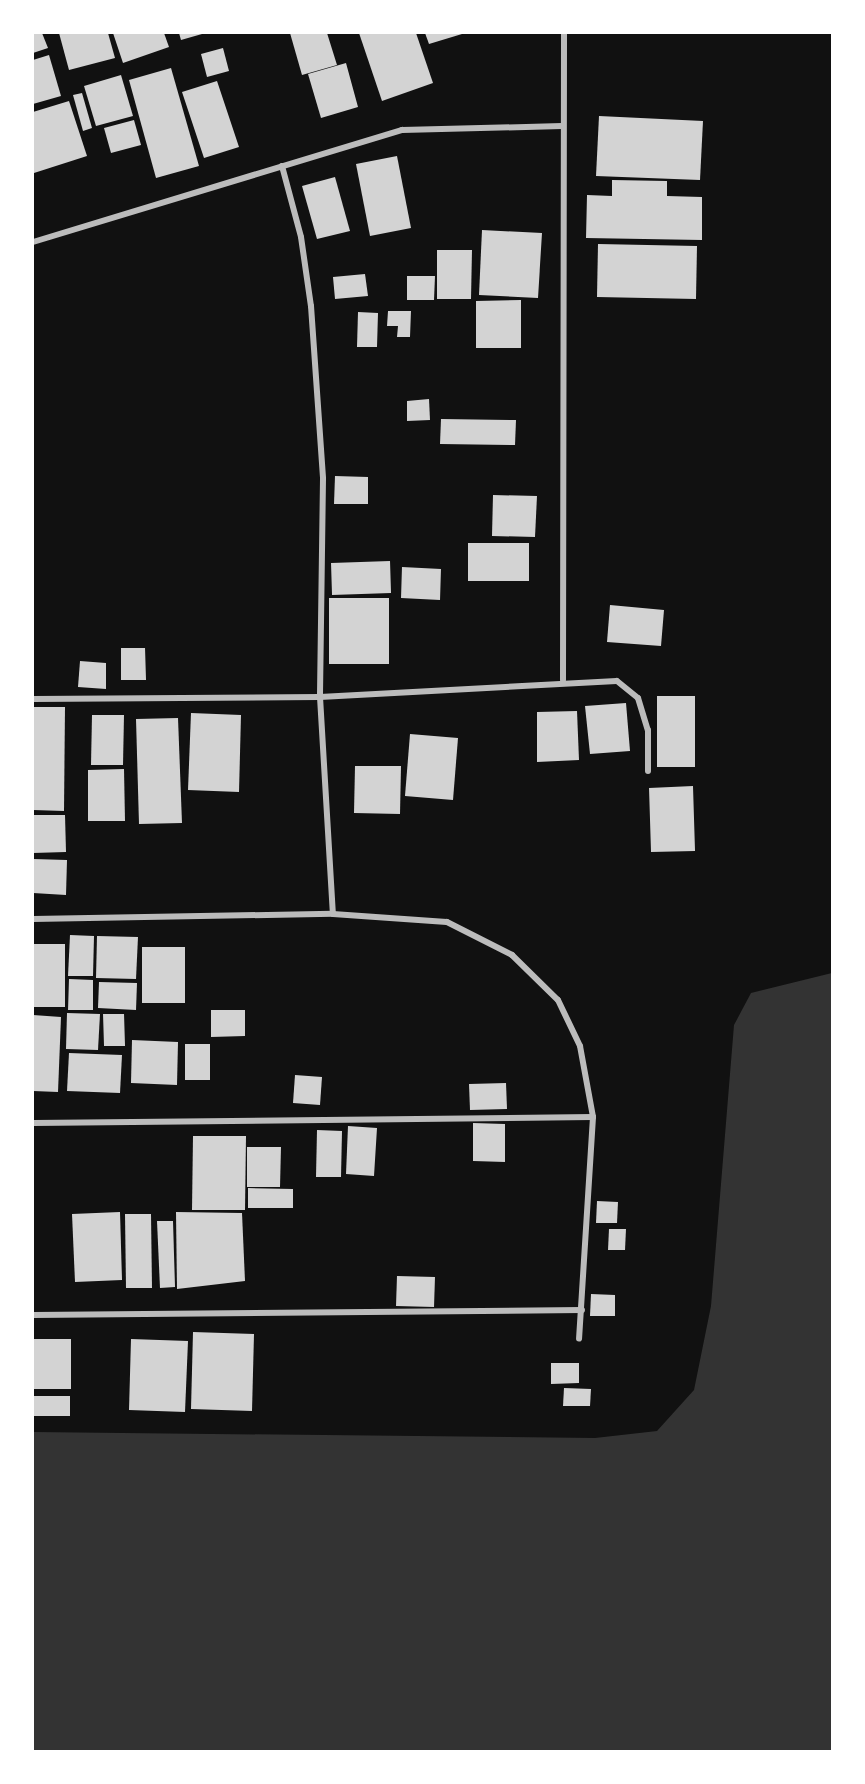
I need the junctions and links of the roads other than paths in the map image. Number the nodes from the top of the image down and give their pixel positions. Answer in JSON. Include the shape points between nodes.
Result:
{"nodes":[{"id":1,"x":564,"y":33,"type":"edge"},
{"id":2,"x":562,"y":126,"type":"junction"},
{"id":3,"x":282,"y":166,"type":"junction"},
{"id":4,"x":33,"y":242,"type":"edge"},
{"id":5,"x":563,"y":680,"type":"junction"},
{"id":6,"x":320,"y":697,"type":"junction"},
{"id":7,"x":33,"y":699,"type":"edge"},
{"id":8,"x":648,"y":771,"type":"dead end"},
{"id":9,"x":333,"y":914,"type":"junction"},
{"id":10,"x":33,"y":919,"type":"edge"},
{"id":11,"x":592,"y":1117,"type":"junction"},
{"id":12,"x":33,"y":1123,"type":"edge"},
{"id":13,"x":582,"y":1310,"type":"junction"},
{"id":14,"x":33,"y":1316,"type":"edge"},
{"id":15,"x":579,"y":1339,"type":"dead end"}],
"edges":[{"from":1,"to":2,"type":"street"},
{"from":2,"to":3,"type":"street","via":[[402,130]]},
{"from":2,"to":5,"type":"street"},
{"from":3,"to":4,"type":"street"},
{"from":3,"to":6,"type":"street","via":[[301,237],[315,352],[323,479]]},
{"from":5,"to":6,"type":"street"},
{"from":5,"to":8,"type":"street","via":[[617,681],[629,686],[648,730]]},
{"from":6,"to":7,"type":"street"},
{"from":6,"to":9,"type":"street"},
{"from":9,"to":10,"type":"street"},
{"from":9,"to":11,"type":"street","via":[[447,922],[512,955],[558,1000],[580,1046]]},
{"from":11,"to":12,"type":"street"},
{"from":11,"to":13,"type":"street"},
{"from":13,"to":14,"type":"street"},
{"from":13,"to":15,"type":"street"}]}
